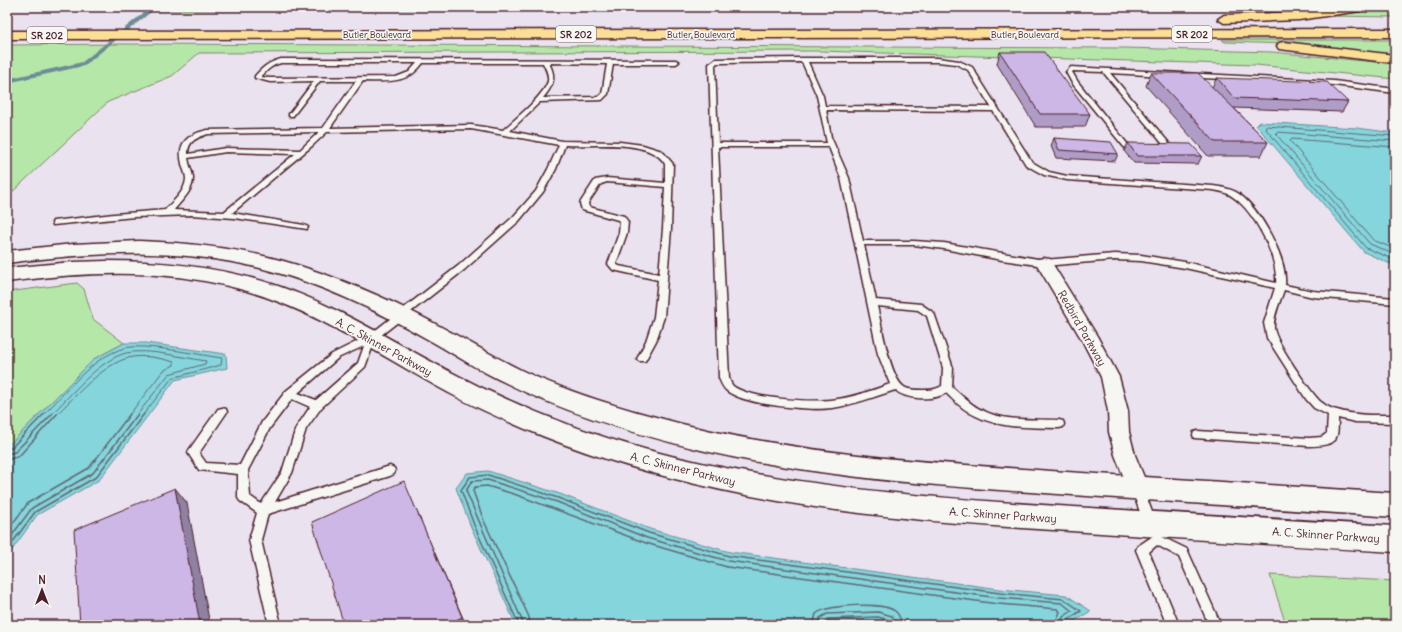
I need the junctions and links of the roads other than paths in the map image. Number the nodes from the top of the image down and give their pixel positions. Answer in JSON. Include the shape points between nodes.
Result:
{"nodes":[{"id":1,"x":1360,"y":7,"type":"edge"},
{"id":2,"x":1192,"y":20,"type":"dead end"},
{"id":3,"x":1214,"y":20,"type":"dead end"},
{"id":4,"x":7,"y":23,"type":"edge"},
{"id":5,"x":1132,"y":23,"type":"junction"},
{"id":6,"x":1395,"y":23,"type":"edge"},
{"id":7,"x":1395,"y":33,"type":"edge"},
{"id":8,"x":7,"y":34,"type":"edge"},
{"id":9,"x":989,"y":34,"type":"junction"},
{"id":10,"x":1395,"y":58,"type":"edge"},
{"id":11,"x":804,"y":60,"type":"junction"},
{"id":12,"x":422,"y":61,"type":"junction"},
{"id":13,"x":545,"y":61,"type":"junction"},
{"id":14,"x":610,"y":62,"type":"junction"},
{"id":15,"x":676,"y":62,"type":"dead end"},
{"id":16,"x":1104,"y":70,"type":"junction"},
{"id":17,"x":319,"y":79,"type":"junction"},
{"id":18,"x":361,"y":79,"type":"junction"},
{"id":19,"x":1395,"y":91,"type":"edge"},
{"id":20,"x":538,"y":100,"type":"junction"},
{"id":21,"x":822,"y":108,"type":"junction"},
{"id":22,"x":996,"y":109,"type":"junction"},
{"id":23,"x":291,"y":115,"type":"dead end"},
{"id":24,"x":325,"y":130,"type":"junction"},
{"id":25,"x":505,"y":132,"type":"junction"},
{"id":26,"x":563,"y":143,"type":"junction"},
{"id":27,"x":715,"y":145,"type":"junction"},
{"id":28,"x":832,"y":145,"type":"junction"},
{"id":29,"x":1118,"y":146,"type":"dead end"},
{"id":30,"x":1147,"y":147,"type":"edge"},
{"id":31,"x":301,"y":152,"type":"junction"},
{"id":32,"x":184,"y":157,"type":"junction"},
{"id":33,"x":668,"y":184,"type":"junction"},
{"id":34,"x":168,"y":212,"type":"junction"},
{"id":35,"x":226,"y":214,"type":"junction"},
{"id":36,"x":56,"y":223,"type":"dead end"},
{"id":37,"x":304,"y":227,"type":"dead end"},
{"id":38,"x":860,"y":243,"type":"junction"},
{"id":39,"x":7,"y":256,"type":"edge"},
{"id":40,"x":1044,"y":263,"type":"junction"},
{"id":41,"x":7,"y":275,"type":"edge"},
{"id":42,"x":663,"y":278,"type":"junction"},
{"id":43,"x":1280,"y":286,"type":"junction"},
{"id":44,"x":1395,"y":301,"type":"edge"},
{"id":45,"x":872,"y":304,"type":"junction"},
{"id":46,"x":399,"y":315,"type":"junction"},
{"id":47,"x":371,"y":338,"type":"junction"},
{"id":48,"x":642,"y":359,"type":"dead end"},
{"id":49,"x":896,"y":386,"type":"junction"},
{"id":50,"x":947,"y":388,"type":"junction"},
{"id":51,"x":290,"y":394,"type":"junction"},
{"id":52,"x":317,"y":405,"type":"junction"},
{"id":53,"x":222,"y":412,"type":"dead end"},
{"id":54,"x":1333,"y":414,"type":"junction"},
{"id":55,"x":1395,"y":419,"type":"edge"},
{"id":56,"x":1059,"y":424,"type":"dead end"},
{"id":57,"x":1198,"y":435,"type":"dead end"},
{"id":58,"x":242,"y":470,"type":"junction"},
{"id":59,"x":390,"y":471,"type":"dead end"},
{"id":60,"x":1137,"y":487,"type":"junction"},
{"id":61,"x":1395,"y":504,"type":"edge"},
{"id":62,"x":263,"y":510,"type":"junction"},
{"id":63,"x":1153,"y":532,"type":"junction"},
{"id":64,"x":1395,"y":539,"type":"edge"},
{"id":65,"x":275,"y":625,"type":"edge"},
{"id":66,"x":1173,"y":625,"type":"edge"},
{"id":67,"x":1215,"y":625,"type":"edge"}],
"edges":[{"from":1,"to":3,"type":"highway","via":[[1299,16]]},
{"from":2,"to":5,"type":"highway"},
{"from":4,"to":5,"type":"highway","name":"Butler Boulevard","number":"SR 202"},
{"from":5,"to":6,"type":"highway","name":"Butler Boulevard","number":"SR 202"},
{"from":7,"to":9,"type":"highway","name":"Butler Boulevard","number":"SR 202"},
{"from":8,"to":9,"type":"highway","name":"Butler Boulevard","number":"SR 202"},
{"from":9,"to":10,"type":"highway","via":[[1060,40],[1280,46]]},
{"from":11,"to":21,"type":"lane","via":[[820,96]]},
{"from":11,"to":22,"type":"lane","via":[[938,60],[963,63],[970,67]]},
{"from":11,"to":27,"type":"lane","via":[[724,60],[712,64]]},
{"from":12,"to":13,"type":"lane"},
{"from":12,"to":17,"type":"lane","via":[[281,61],[265,68],[257,77],[270,80]]},
{"from":12,"to":18,"type":"lane","via":[[414,73],[407,77]]},
{"from":13,"to":14,"type":"lane"},
{"from":13,"to":20,"type":"lane","via":[[551,71],[551,83]]},
{"from":14,"to":15,"type":"lane"},
{"from":14,"to":20,"type":"lane","via":[[605,94],[600,99]]},
{"from":16,"to":19,"type":"lane","via":[[1334,83]]},
{"from":16,"to":29,"type":"lane","via":[[1071,69],[1069,72],[1129,146]]},
{"from":16,"to":30,"type":"lane","via":[[1166,143],[1163,146]]},
{"from":17,"to":18,"type":"lane"},
{"from":17,"to":23,"type":"lane"},
{"from":18,"to":24,"type":"lane"},
{"from":20,"to":25,"type":"lane"},
{"from":21,"to":22,"type":"lane"},
{"from":21,"to":28,"type":"lane"},
{"from":22,"to":43,"type":"lane","via":[[1029,163],[1050,176],[1213,188],[1236,195],[1268,237],[1278,262]]},
{"from":24,"to":25,"type":"lane","via":[[471,127]]},
{"from":24,"to":31,"type":"lane"},
{"from":24,"to":32,"type":"lane","via":[[206,132],[186,143]]},
{"from":25,"to":26,"type":"lane"},
{"from":26,"to":33,"type":"lane","via":[[632,145],[654,150],[664,155],[669,164]]},
{"from":26,"to":46,"type":"lane","via":[[539,192],[516,219],[461,268]]},
{"from":27,"to":28,"type":"lane"},
{"from":27,"to":49,"type":"lane","via":[[724,378],[730,389],[742,395],[786,403],[831,404]]},
{"from":28,"to":38,"type":"lane","via":[[844,178]]},
{"from":31,"to":32,"type":"lane","via":[[226,150]]},
{"from":31,"to":35,"type":"lane"},
{"from":32,"to":34,"type":"lane","via":[[190,180],[185,191]]},
{"from":33,"to":42,"type":"lane"},
{"from":33,"to":42,"type":"lane","via":[[607,180],[598,182],[584,203],[585,208],[621,218],[624,222],[612,264],[616,268]]},
{"from":34,"to":35,"type":"lane"},
{"from":34,"to":36,"type":"lane","via":[[116,215]]},
{"from":35,"to":37,"type":"lane"},
{"from":38,"to":40,"type":"lane","via":[[944,246],[1002,258]]},
{"from":38,"to":45,"type":"lane"},
{"from":39,"to":46,"type":"main road","via":[[100,248],[217,252],[298,272]]},
{"from":40,"to":43,"type":"lane","via":[[1114,257],[1141,258]]},
{"from":40,"to":60,"type":"street","name":"Redbird Parkway","via":[[1091,340],[1110,377],[1118,411],[1119,432]]},
{"from":41,"to":47,"type":"main road","name":"A. C. Skinner Parkway","via":[[122,267],[212,276],[268,290]]},
{"from":42,"to":48,"type":"lane","via":[[659,316]]},
{"from":43,"to":44,"type":"lane","via":[[1312,294]]},
{"from":43,"to":54,"type":"lane","via":[[1268,329],[1304,389],[1318,405]]},
{"from":45,"to":49,"type":"lane","via":[[883,354]]},
{"from":45,"to":50,"type":"lane","via":[[922,307],[931,315],[948,368]]},
{"from":46,"to":47,"type":"lane"},
{"from":46,"to":60,"type":"main road","via":[[502,371],[534,385],[598,409],[715,443],[796,459],[884,470]]},
{"from":47,"to":51,"type":"lane","via":[[335,356]]},
{"from":47,"to":52,"type":"lane","via":[[362,365]]},
{"from":47,"to":63,"type":"main road","name":"A. C. Skinner Parkway","via":[[460,388],[530,420],[614,450],[708,476],[799,495]]},
{"from":49,"to":50,"type":"lane","via":[[902,391],[919,394],[937,394]]},
{"from":50,"to":56,"type":"lane","via":[[984,416]]},
{"from":51,"to":52,"type":"lane"},
{"from":51,"to":58,"type":"lane","via":[[266,425]]},
{"from":52,"to":62,"type":"lane","via":[[301,428],[287,473]]},
{"from":53,"to":58,"type":"lane","via":[[193,453],[203,467]]},
{"from":54,"to":55,"type":"lane"},
{"from":54,"to":57,"type":"lane","via":[[1332,435],[1324,442]]},
{"from":58,"to":62,"type":"lane","via":[[244,498]]},
{"from":59,"to":62,"type":"lane"},
{"from":60,"to":61,"type":"main road"},
{"from":60,"to":63,"type":"lane"},
{"from":62,"to":65,"type":"lane","via":[[255,540]]},
{"from":63,"to":64,"type":"main road","name":"A. C. Skinner Parkway"},
{"from":63,"to":66,"type":"lane","via":[[1142,550]]},
{"from":63,"to":67,"type":"lane","via":[[1183,553]]}]}
